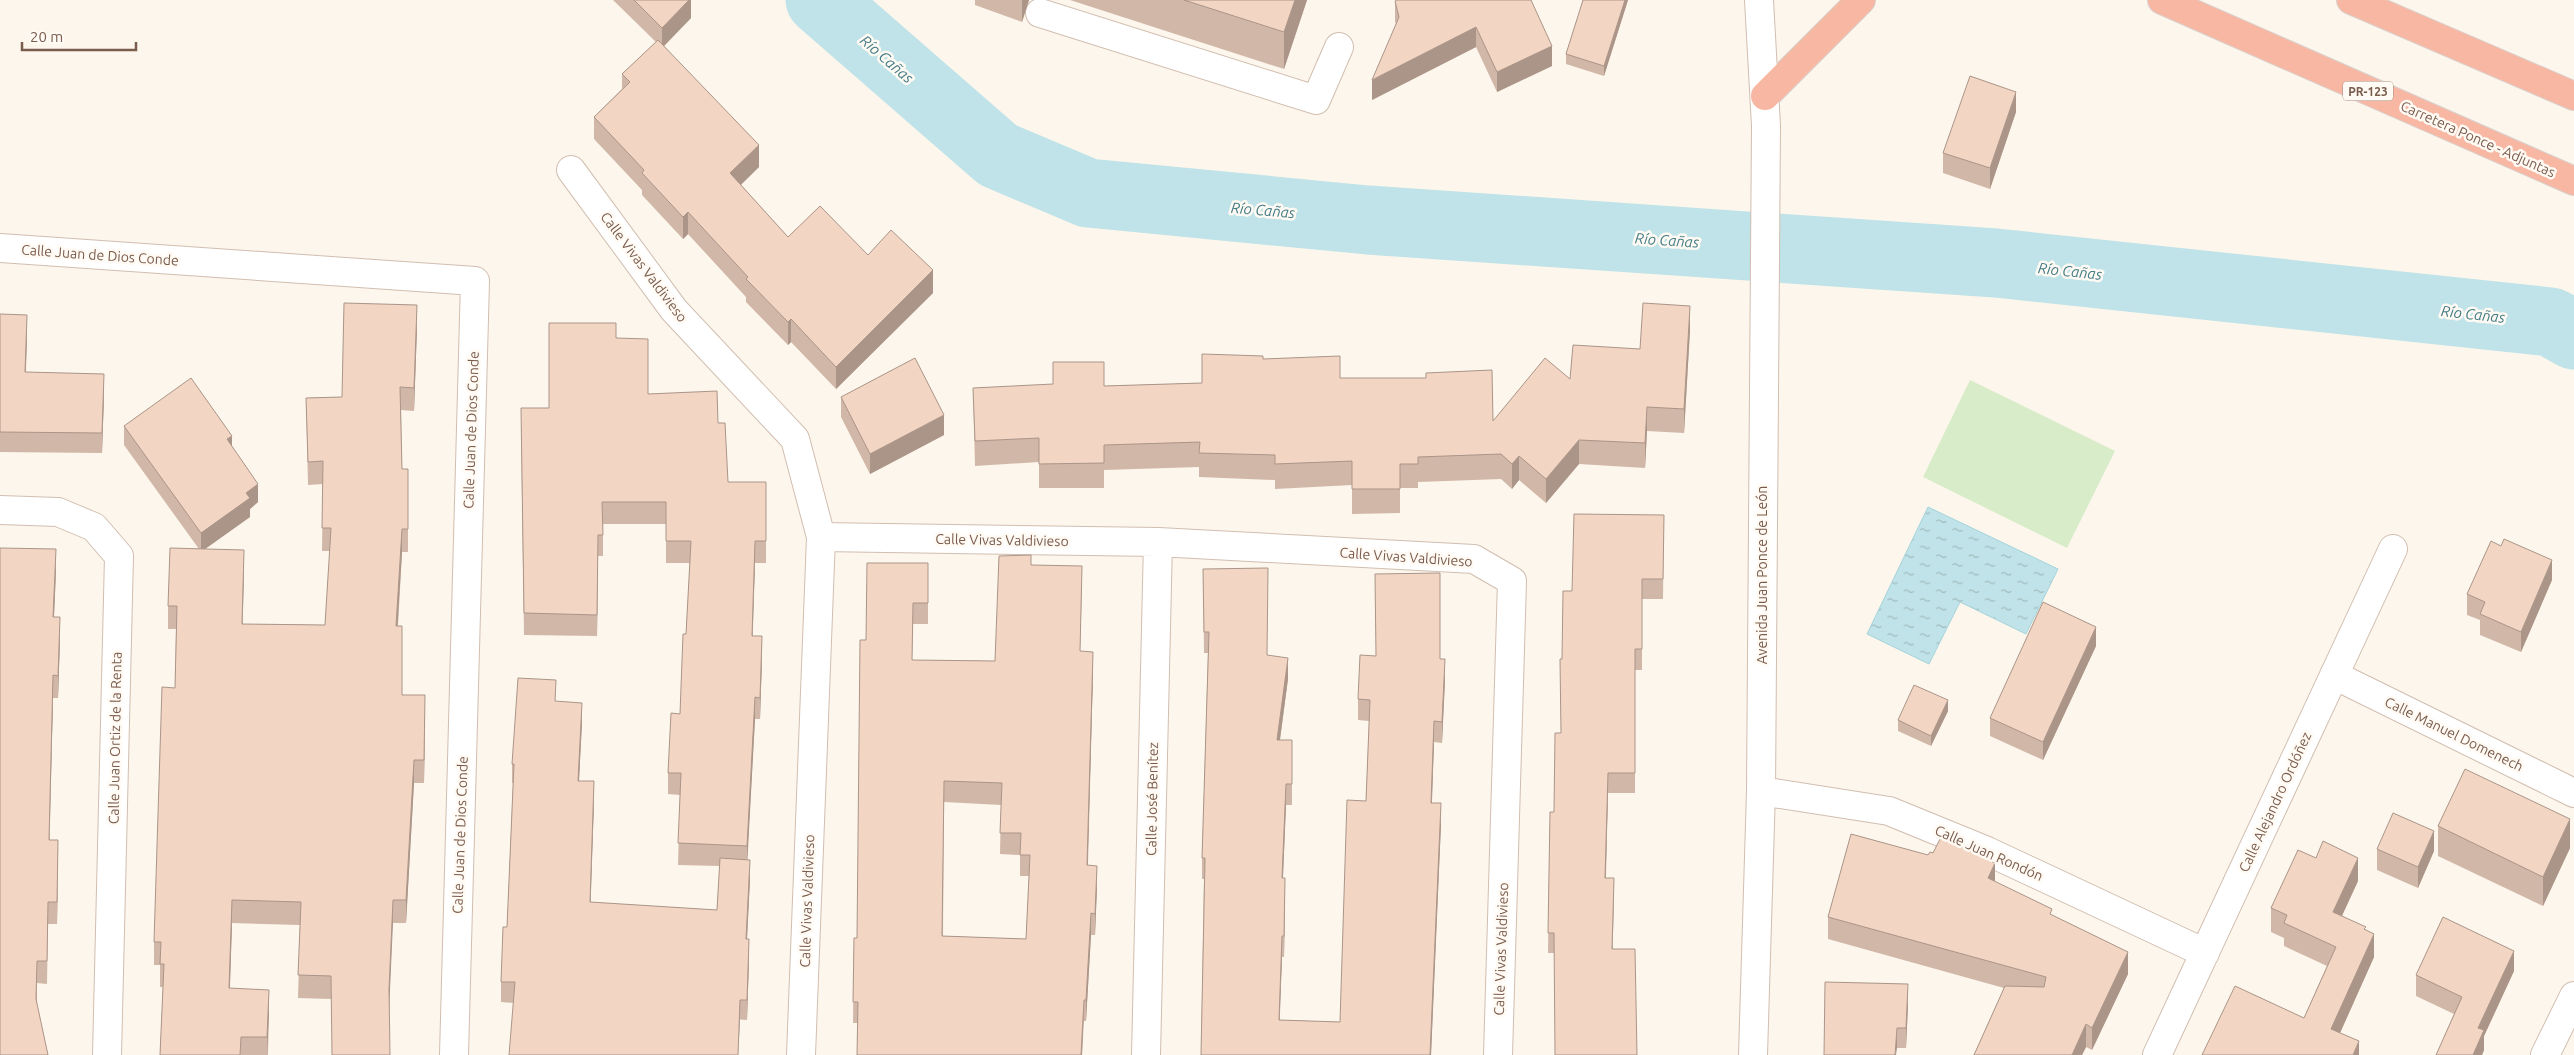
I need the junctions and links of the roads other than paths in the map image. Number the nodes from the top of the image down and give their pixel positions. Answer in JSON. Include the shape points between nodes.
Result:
{"nodes":[{"id":1,"x":1759,"y":0,"type":"edge"},
{"id":2,"x":1773,"y":0,"type":"edge"},
{"id":3,"x":1861,"y":0,"type":"edge"},
{"id":4,"x":2162,"y":0,"type":"edge"},
{"id":5,"x":2351,"y":0,"type":"edge"},
{"id":6,"x":1040,"y":13,"type":"dead end"},
{"id":7,"x":1339,"y":47,"type":"dead end"},
{"id":8,"x":1765,"y":96,"type":"junction"},
{"id":9,"x":2574,"y":96,"type":"edge"},
{"id":10,"x":571,"y":170,"type":"dead end"},
{"id":11,"x":2574,"y":181,"type":"edge"},
{"id":12,"x":0,"y":248,"type":"edge"},
{"id":13,"x":0,"y":510,"type":"edge"},
{"id":14,"x":821,"y":537,"type":"junction"},
{"id":15,"x":1158,"y":542,"type":"junction"},
{"id":16,"x":2393,"y":549,"type":"dead end"},
{"id":17,"x":2334,"y":675,"type":"junction"},
{"id":18,"x":1761,"y":791,"type":"junction"},
{"id":19,"x":2574,"y":793,"type":"edge"},
{"id":20,"x":2205,"y":953,"type":"junction"},
{"id":21,"x":2574,"y":996,"type":"edge"},
{"id":22,"x":108,"y":1055,"type":"edge"},
{"id":23,"x":454,"y":1055,"type":"edge"},
{"id":24,"x":801,"y":1055,"type":"edge"},
{"id":25,"x":1146,"y":1055,"type":"edge"},
{"id":26,"x":1498,"y":1055,"type":"edge"},
{"id":27,"x":1753,"y":1055,"type":"edge"},
{"id":28,"x":2157,"y":1055,"type":"edge"},
{"id":29,"x":2545,"y":1055,"type":"edge"}],
"edges":[{"from":1,"to":8,"type":"street"},
{"from":2,"to":8,"type":"street"},
{"from":3,"to":8,"type":"highway"},
{"from":4,"to":11,"type":"highway","name":"Carretera Ponce - Adjuntas","number":"PR-123"},
{"from":5,"to":9,"type":"highway"},
{"from":6,"to":7,"type":"street","via":[[1316,100]]},
{"from":8,"to":18,"type":"street","name":"Avenida Juan Ponce de León"},
{"from":10,"to":14,"type":"street","name":"Calle Vivas Valdivieso","via":[[674,310],[795,439]]},
{"from":12,"to":23,"type":"street","name":"Calle Juan de Dios Conde","via":[[475,281]]},
{"from":13,"to":22,"type":"street","name":"Calle Juan Ortiz de la Renta","via":[[58,512],[94,527],[119,556]]},
{"from":14,"to":15,"type":"street","name":"Calle Vivas Valdivieso"},
{"from":14,"to":24,"type":"street","name":"Calle Vivas Valdivieso"},
{"from":15,"to":25,"type":"street","name":"Calle José Benítez"},
{"from":15,"to":26,"type":"street","name":"Calle Vivas Valdivieso","via":[[1474,559],[1512,581]]},
{"from":16,"to":17,"type":"street","name":"Calle Alejandro Ordóñez"},
{"from":17,"to":19,"type":"street","name":"Calle Manuel Domenech"},
{"from":17,"to":20,"type":"street","name":"Calle Alejandro Ordóñez"},
{"from":18,"to":20,"type":"street","name":"Calle Juan Rondón","via":[[1889,811],[1986,851]]},
{"from":18,"to":27,"type":"street","name":"Avenida Juan Ponce de León"},
{"from":20,"to":28,"type":"street","name":"Calle Alejandro Ordóñez"},
{"from":21,"to":29,"type":"street"}]}
